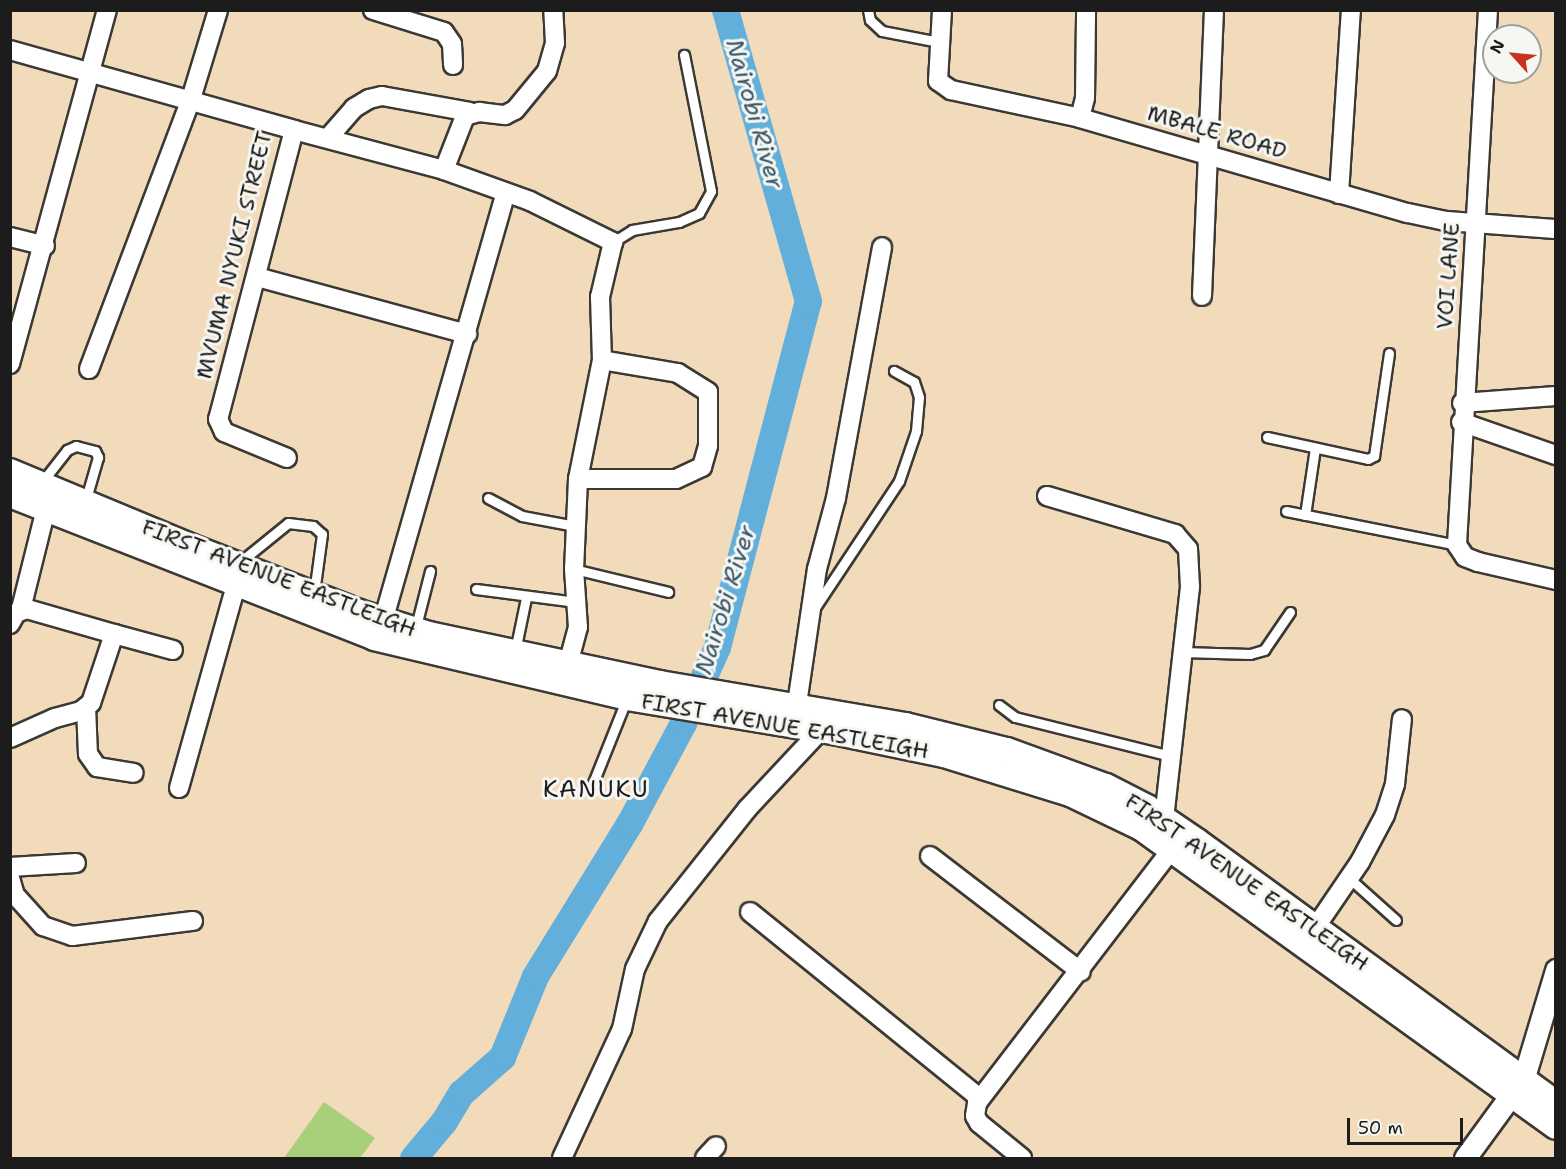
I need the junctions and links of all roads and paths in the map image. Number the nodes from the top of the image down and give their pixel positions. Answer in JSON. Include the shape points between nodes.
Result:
{"nodes":[{"id":1,"x":107,"y":10,"type":"edge"},
{"id":2,"x":218,"y":10,"type":"edge"},
{"id":3,"x":373,"y":10,"type":"edge"},
{"id":4,"x":553,"y":10,"type":"edge"},
{"id":5,"x":868,"y":10,"type":"edge"},
{"id":6,"x":942,"y":10,"type":"edge"},
{"id":7,"x":1086,"y":10,"type":"edge"},
{"id":8,"x":1214,"y":10,"type":"edge"},
{"id":9,"x":1351,"y":10,"type":"edge"},
{"id":10,"x":1488,"y":10,"type":"edge"},
{"id":11,"x":939,"y":42,"type":"junction"},
{"id":12,"x":10,"y":50,"type":"edge"},
{"id":13,"x":684,"y":55,"type":"dead end"},
{"id":14,"x":453,"y":65,"type":"dead end"},
{"id":15,"x":90,"y":74,"type":"junction"},
{"id":16,"x":192,"y":99,"type":"junction"},
{"id":17,"x":470,"y":112,"type":"junction"},
{"id":18,"x":1080,"y":118,"type":"junction"},
{"id":19,"x":294,"y":130,"type":"junction"},
{"id":20,"x":328,"y":138,"type":"junction"},
{"id":21,"x":1206,"y":153,"type":"junction"},
{"id":22,"x":444,"y":170,"type":"junction"},
{"id":23,"x":506,"y":193,"type":"junction"},
{"id":24,"x":1339,"y":194,"type":"junction"},
{"id":25,"x":1476,"y":224,"type":"junction"},
{"id":26,"x":1556,"y":229,"type":"edge"},
{"id":27,"x":10,"y":237,"type":"edge"},
{"id":28,"x":613,"y":242,"type":"junction"},
{"id":29,"x":45,"y":246,"type":"junction"},
{"id":30,"x":882,"y":247,"type":"dead end"},
{"id":31,"x":257,"y":277,"type":"junction"},
{"id":32,"x":1202,"y":296,"type":"dead end"},
{"id":33,"x":467,"y":334,"type":"junction"},
{"id":34,"x":1389,"y":353,"type":"dead end"},
{"id":35,"x":602,"y":360,"type":"junction"},
{"id":36,"x":10,"y":364,"type":"edge"},
{"id":37,"x":89,"y":369,"type":"dead end"},
{"id":38,"x":894,"y":371,"type":"dead end"},
{"id":39,"x":1556,"y":396,"type":"edge"},
{"id":40,"x":1462,"y":403,"type":"junction"},
{"id":41,"x":1461,"y":422,"type":"junction"},
{"id":42,"x":1268,"y":437,"type":"dead end"},
{"id":43,"x":1315,"y":448,"type":"junction"},
{"id":44,"x":1556,"y":454,"type":"edge"},
{"id":45,"x":287,"y":458,"type":"dead end"},
{"id":46,"x":10,"y":471,"type":"edge"},
{"id":47,"x":578,"y":479,"type":"junction"},
{"id":48,"x":41,"y":484,"type":"junction"},
{"id":49,"x":10,"y":495,"type":"edge"},
{"id":50,"x":1047,"y":496,"type":"dead end"},
{"id":51,"x":488,"y":498,"type":"dead end"},
{"id":52,"x":85,"y":503,"type":"junction"},
{"id":53,"x":46,"y":509,"type":"junction"},
{"id":54,"x":1286,"y":511,"type":"dead end"},
{"id":55,"x":1305,"y":514,"type":"junction"},
{"id":56,"x":575,"y":526,"type":"junction"},
{"id":57,"x":1456,"y":545,"type":"junction"},
{"id":58,"x":574,"y":569,"type":"junction"},
{"id":59,"x":430,"y":571,"type":"dead end"},
{"id":60,"x":237,"y":575,"type":"junction"},
{"id":61,"x":1556,"y":580,"type":"edge"},
{"id":62,"x":476,"y":589,"type":"dead end"},
{"id":63,"x":668,"y":592,"type":"dead end"},
{"id":64,"x":314,"y":594,"type":"junction"},
{"id":65,"x":526,"y":598,"type":"junction"},
{"id":66,"x":576,"y":602,"type":"junction"},
{"id":67,"x":21,"y":609,"type":"junction"},
{"id":68,"x":1290,"y":612,"type":"dead end"},
{"id":69,"x":811,"y":613,"type":"junction"},
{"id":70,"x":383,"y":621,"type":"junction"},
{"id":71,"x":10,"y":624,"type":"edge"},
{"id":72,"x":415,"y":630,"type":"junction"},
{"id":73,"x":114,"y":634,"type":"junction"},
{"id":74,"x":174,"y":650,"type":"dead end"},
{"id":75,"x":1182,"y":652,"type":"junction"},
{"id":76,"x":514,"y":654,"type":"junction"},
{"id":77,"x":568,"y":664,"type":"junction"},
{"id":78,"x":658,"y":692,"type":"junction"},
{"id":79,"x":627,"y":698,"type":"junction"},
{"id":80,"x":710,"y":702,"type":"junction"},
{"id":81,"x":797,"y":704,"type":"junction"},
{"id":82,"x":999,"y":705,"type":"dead end"},
{"id":83,"x":86,"y":707,"type":"junction"},
{"id":84,"x":1402,"y":719,"type":"dead end"},
{"id":85,"x":821,"y":730,"type":"junction"},
{"id":86,"x":10,"y":738,"type":"edge"},
{"id":87,"x":1170,"y":756,"type":"junction"},
{"id":88,"x":134,"y":773,"type":"dead end"},
{"id":89,"x":179,"y":788,"type":"dead end"},
{"id":90,"x":591,"y":788,"type":"dead end"},
{"id":91,"x":1164,"y":818,"type":"junction"},
{"id":92,"x":1172,"y":849,"type":"junction"},
{"id":93,"x":930,"y":856,"type":"dead end"},
{"id":94,"x":76,"y":863,"type":"dead end"},
{"id":95,"x":10,"y":867,"type":"edge"},
{"id":96,"x":10,"y":878,"type":"edge"},
{"id":97,"x":1349,"y":878,"type":"junction"},
{"id":98,"x":750,"y":912,"type":"dead end"},
{"id":99,"x":1396,"y":920,"type":"dead end"},
{"id":100,"x":193,"y":921,"type":"dead end"},
{"id":101,"x":1315,"y":928,"type":"junction"},
{"id":102,"x":1556,"y":970,"type":"edge"},
{"id":103,"x":1081,"y":972,"type":"junction"},
{"id":104,"x":1518,"y":1086,"type":"junction"},
{"id":105,"x":980,"y":1098,"type":"junction"},
{"id":106,"x":1556,"y":1103,"type":"edge"},
{"id":107,"x":1556,"y":1127,"type":"edge"},
{"id":108,"x":562,"y":1158,"type":"edge"},
{"id":109,"x":1022,"y":1158,"type":"edge"},
{"id":110,"x":1465,"y":1158,"type":"edge"}],
"edges":[{"from":1,"to":15,"type":"street"},
{"from":2,"to":16,"type":"street"},
{"from":3,"to":14,"type":"street","via":[[444,32],[452,44]]},
{"from":4,"to":17,"type":"street","via":[[553,61],[535,89],[506,115]]},
{"from":5,"to":11,"type":"lane","via":[[870,20],[882,31]]},
{"from":6,"to":11,"type":"street","name":"MBALE ROAD"},
{"from":7,"to":18,"type":"street","via":[[1085,98]]},
{"from":8,"to":21,"type":"street"},
{"from":9,"to":24,"type":"street"},
{"from":10,"to":25,"type":"street","name":"VOI LANE"},
{"from":11,"to":18,"type":"street","name":"MBALE ROAD","via":[[939,81],[951,90]]},
{"from":12,"to":15,"type":"street","name":"MVUMA NYUKI STREET"},
{"from":13,"to":28,"type":"lane","via":[[711,190],[699,213],[679,222],[632,230]]},
{"from":15,"to":16,"type":"street","name":"MVUMA NYUKI STREET"},
{"from":15,"to":29,"type":"street"},
{"from":16,"to":19,"type":"street","name":"MVUMA NYUKI STREET"},
{"from":16,"to":37,"type":"street"},
{"from":17,"to":20,"type":"street","via":[[375,97],[359,103]]},
{"from":17,"to":22,"type":"street","via":[[460,122]]},
{"from":18,"to":21,"type":"street","name":"MBALE ROAD"},
{"from":19,"to":20,"type":"street"},
{"from":19,"to":31,"type":"street","name":"MVUMA NYUKI STREET"},
{"from":20,"to":22,"type":"street"},
{"from":21,"to":24,"type":"street","name":"MBALE ROAD"},
{"from":21,"to":32,"type":"street"},
{"from":22,"to":23,"type":"street"},
{"from":23,"to":28,"type":"street"},
{"from":23,"to":33,"type":"street"},
{"from":24,"to":25,"type":"street","name":"MBALE ROAD","via":[[1408,213]]},
{"from":25,"to":26,"type":"street","name":"MBALE ROAD"},
{"from":25,"to":40,"type":"street","name":"VOI LANE"},
{"from":27,"to":29,"type":"street"},
{"from":28,"to":35,"type":"street","via":[[600,297]]},
{"from":29,"to":36,"type":"street"},
{"from":30,"to":69,"type":"street"},
{"from":31,"to":33,"type":"street"},
{"from":31,"to":45,"type":"street","name":"MVUMA NYUKI STREET","via":[[218,419],[224,432]]},
{"from":33,"to":70,"type":"street"},
{"from":34,"to":43,"type":"lane","via":[[1374,456],[1368,459]]},
{"from":35,"to":47,"type":"street"},
{"from":35,"to":47,"type":"street","via":[[678,373],[708,392],[708,446],[702,467],[676,479]]},
{"from":38,"to":69,"type":"lane","via":[[914,382],[919,397],[916,430],[899,480]]},
{"from":39,"to":40,"type":"street"},
{"from":40,"to":41,"type":"street","name":"VOI LANE"},
{"from":41,"to":44,"type":"street"},
{"from":41,"to":57,"type":"street","name":"VOI LANE"},
{"from":42,"to":43,"type":"lane"},
{"from":43,"to":55,"type":"lane"},
{"from":46,"to":48,"type":"main road","name":"FIRST AVENUE EASTLEIGH"},
{"from":47,"to":56,"type":"street"},
{"from":48,"to":52,"type":"main road","name":"FIRST AVENUE EASTLEIGH"},
{"from":48,"to":52,"type":"lane","via":[[71,447],[95,451],[98,457]]},
{"from":49,"to":53,"type":"main road","name":"FIRST AVENUE EASTLEIGH"},
{"from":50,"to":75,"type":"street","via":[[1175,534],[1182,541],[1188,549],[1191,573]]},
{"from":51,"to":56,"type":"lane","via":[[522,516]]},
{"from":52,"to":60,"type":"main road","name":"FIRST AVENUE EASTLEIGH"},
{"from":53,"to":60,"type":"main road","name":"FIRST AVENUE EASTLEIGH"},
{"from":53,"to":67,"type":"street"},
{"from":54,"to":55,"type":"lane"},
{"from":55,"to":57,"type":"lane"},
{"from":56,"to":58,"type":"street"},
{"from":57,"to":61,"type":"street","via":[[1466,557],[1478,562]]},
{"from":58,"to":63,"type":"lane"},
{"from":58,"to":66,"type":"street"},
{"from":59,"to":72,"type":"lane"},
{"from":60,"to":64,"type":"main road","name":"FIRST AVENUE EASTLEIGH"},
{"from":60,"to":64,"type":"lane","via":[[283,525],[294,522],[314,526],[322,534]]},
{"from":60,"to":79,"type":"main road","name":"FIRST AVENUE EASTLEIGH","via":[[374,638]]},
{"from":60,"to":89,"type":"street"},
{"from":62,"to":65,"type":"lane"},
{"from":64,"to":70,"type":"main road","name":"FIRST AVENUE EASTLEIGH"},
{"from":65,"to":66,"type":"lane"},
{"from":65,"to":76,"type":"lane"},
{"from":66,"to":77,"type":"street","via":[[578,627]]},
{"from":67,"to":71,"type":"street"},
{"from":67,"to":73,"type":"street"},
{"from":68,"to":75,"type":"lane","via":[[1264,650],[1250,654]]},
{"from":69,"to":81,"type":"street"},
{"from":70,"to":72,"type":"main road","name":"FIRST AVENUE EASTLEIGH"},
{"from":72,"to":76,"type":"main road","name":"FIRST AVENUE EASTLEIGH"},
{"from":73,"to":74,"type":"street"},
{"from":73,"to":83,"type":"street","via":[[96,693]]},
{"from":75,"to":87,"type":"street"},
{"from":76,"to":77,"type":"main road","name":"FIRST AVENUE EASTLEIGH"},
{"from":77,"to":78,"type":"main road","name":"FIRST AVENUE EASTLEIGH"},
{"from":78,"to":79,"type":"main road","name":"FIRST AVENUE EASTLEIGH"},
{"from":78,"to":80,"type":"main road","name":"FIRST AVENUE EASTLEIGH"},
{"from":79,"to":90,"type":"lane"},
{"from":80,"to":81,"type":"main road","name":"FIRST AVENUE EASTLEIGH"},
{"from":80,"to":85,"type":"main road","name":"FIRST AVENUE EASTLEIGH"},
{"from":81,"to":91,"type":"main road","name":"FIRST AVENUE EASTLEIGH","via":[[1007,750],[1106,786]]},
{"from":82,"to":87,"type":"lane","via":[[1015,717]]},
{"from":83,"to":86,"type":"street"},
{"from":83,"to":88,"type":"street","via":[[88,754],[97,767]]},
{"from":84,"to":97,"type":"street","via":[[1395,784],[1385,815]]},
{"from":85,"to":92,"type":"main road","name":"FIRST AVENUE EASTLEIGH","via":[[944,755],[1070,794],[1141,828]]},
{"from":85,"to":108,"type":"street","via":[[747,809],[658,921],[635,969],[622,1029]]},
{"from":87,"to":91,"type":"street"},
{"from":91,"to":101,"type":"main road","name":"FIRST AVENUE EASTLEIGH"},
{"from":92,"to":103,"type":"street"},
{"from":92,"to":104,"type":"main road","name":"FIRST AVENUE EASTLEIGH","via":[[1408,1024]]},
{"from":93,"to":103,"type":"street"},
{"from":94,"to":95,"type":"street"},
{"from":96,"to":100,"type":"street","via":[[15,895],[28,912],[57,933],[89,936]]},
{"from":97,"to":99,"type":"lane"},
{"from":97,"to":101,"type":"street"},
{"from":98,"to":105,"type":"street"},
{"from":101,"to":104,"type":"main road","name":"FIRST AVENUE EASTLEIGH"},
{"from":102,"to":104,"type":"street"},
{"from":103,"to":105,"type":"street"},
{"from":104,"to":106,"type":"main road","name":"FIRST AVENUE EASTLEIGH"},
{"from":104,"to":107,"type":"main road","name":"FIRST AVENUE EASTLEIGH"},
{"from":104,"to":110,"type":"street"},
{"from":105,"to":109,"type":"street","via":[[975,1116],[979,1123]]}]}
